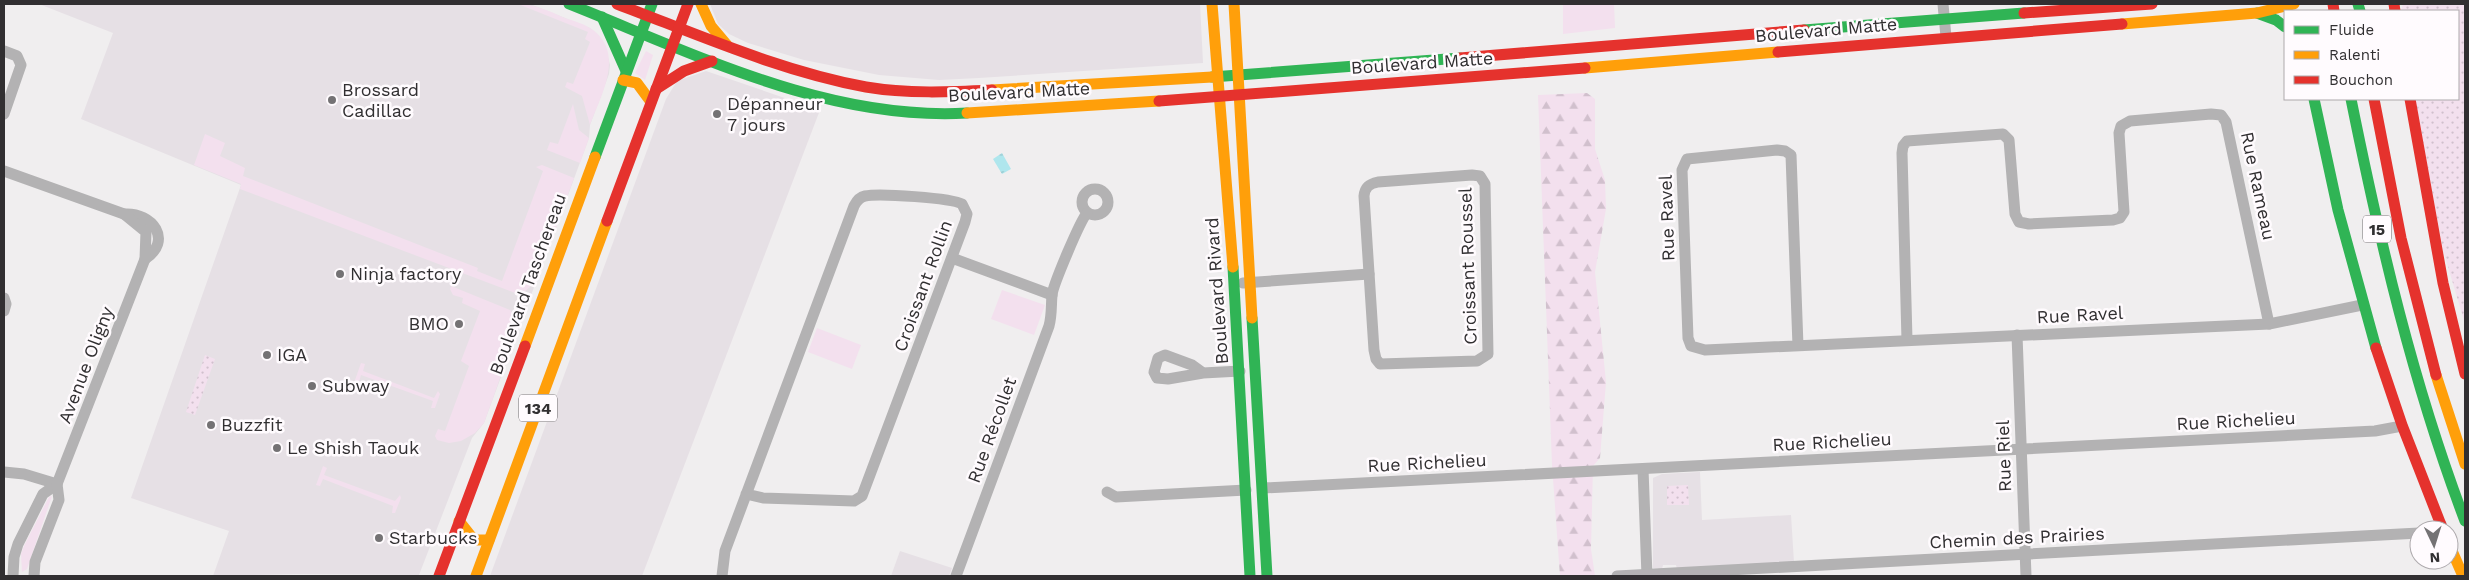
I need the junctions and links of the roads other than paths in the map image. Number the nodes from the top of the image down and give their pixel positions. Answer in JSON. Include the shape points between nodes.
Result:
{"nodes":[{"id":1,"x":569,"y":4,"type":"edge"},
{"id":2,"x":617,"y":4,"type":"edge"},
{"id":3,"x":652,"y":4,"type":"edge"},
{"id":4,"x":688,"y":4,"type":"edge"},
{"id":5,"x":701,"y":4,"type":"edge"},
{"id":6,"x":1212,"y":4,"type":"edge"},
{"id":7,"x":1234,"y":4,"type":"edge"},
{"id":8,"x":1944,"y":4,"type":"edge"},
{"id":9,"x":2152,"y":4,"type":"edge"},
{"id":10,"x":2296,"y":4,"type":"edge"},
{"id":11,"x":2257,"y":13,"type":"junction"},
{"id":12,"x":647,"y":16,"type":"junction"},
{"id":13,"x":602,"y":17,"type":"junction"},
{"id":14,"x":1945,"y":18,"type":"junction"},
{"id":15,"x":679,"y":27,"type":"junction"},
{"id":16,"x":2284,"y":27,"type":"edge"},
{"id":17,"x":641,"y":32,"type":"junction"},
{"id":18,"x":1946,"y":38,"type":"junction"},
{"id":19,"x":673,"y":44,"type":"junction"},
{"id":20,"x":727,"y":45,"type":"junction"},
{"id":21,"x":4,"y":51,"type":"edge"},
{"id":22,"x":712,"y":61,"type":"junction"},
{"id":23,"x":624,"y":76,"type":"junction"},
{"id":24,"x":1218,"y":76,"type":"junction"},
{"id":25,"x":1239,"y":76,"type":"junction"},
{"id":26,"x":656,"y":89,"type":"junction"},
{"id":27,"x":1240,"y":95,"type":"junction"},
{"id":28,"x":1220,"y":97,"type":"junction"},
{"id":29,"x":2314,"y":100,"type":"edge"},
{"id":30,"x":2351,"y":100,"type":"edge"},
{"id":31,"x":2374,"y":100,"type":"edge"},
{"id":32,"x":2410,"y":100,"type":"edge"},
{"id":33,"x":651,"y":102,"type":"junction"},
{"id":34,"x":4,"y":114,"type":"edge"},
{"id":35,"x":4,"y":171,"type":"edge"},
{"id":36,"x":1087,"y":213,"type":"dead end"},
{"id":37,"x":952,"y":258,"type":"junction"},
{"id":38,"x":1369,"y":274,"type":"junction"},
{"id":39,"x":1251,"y":282,"type":"junction"},
{"id":40,"x":1234,"y":283,"type":"junction"},
{"id":41,"x":1052,"y":296,"type":"junction"},
{"id":42,"x":4,"y":298,"type":"edge"},
{"id":43,"x":2362,"y":305,"type":"junction"},
{"id":44,"x":4,"y":311,"type":"edge"},
{"id":45,"x":2269,"y":324,"type":"junction"},
{"id":46,"x":2017,"y":335,"type":"junction"},
{"id":47,"x":1907,"y":340,"type":"junction"},
{"id":48,"x":1798,"y":346,"type":"junction"},
{"id":49,"x":1240,"y":371,"type":"junction"},
{"id":50,"x":1203,"y":373,"type":"dead end"},
{"id":51,"x":2465,"y":374,"type":"edge"},
{"id":52,"x":2402,"y":426,"type":"junction"},
{"id":53,"x":2021,"y":450,"type":"junction"},
{"id":54,"x":2465,"y":464,"type":"edge"},
{"id":55,"x":1643,"y":469,"type":"junction"},
{"id":56,"x":4,"y":472,"type":"edge"},
{"id":57,"x":57,"y":484,"type":"junction"},
{"id":58,"x":1263,"y":488,"type":"junction"},
{"id":59,"x":1246,"y":490,"type":"junction"},
{"id":60,"x":1107,"y":492,"type":"dead end"},
{"id":61,"x":746,"y":494,"type":"junction"},
{"id":62,"x":2439,"y":520,"type":"edge"},
{"id":63,"x":459,"y":521,"type":"junction"},
{"id":64,"x":2465,"y":521,"type":"edge"},
{"id":65,"x":2409,"y":534,"type":"edge"},
{"id":66,"x":489,"y":540,"type":"junction"},
{"id":67,"x":2025,"y":556,"type":"junction"},
{"id":68,"x":13,"y":576,"type":"edge"},
{"id":69,"x":34,"y":576,"type":"edge"},
{"id":70,"x":439,"y":576,"type":"edge"},
{"id":71,"x":476,"y":576,"type":"edge"},
{"id":72,"x":722,"y":576,"type":"edge"},
{"id":73,"x":956,"y":576,"type":"edge"},
{"id":74,"x":1250,"y":576,"type":"edge"},
{"id":75,"x":1267,"y":576,"type":"edge"},
{"id":76,"x":1617,"y":576,"type":"edge"},
{"id":77,"x":1647,"y":576,"type":"edge"},
{"id":78,"x":2026,"y":576,"type":"edge"}],
"edges":[{"from":1,"to":13,"type":"main road","name":"Boulevard Matte"},
{"from":2,"to":12,"type":"main road","name":"Boulevard Matte"},
{"from":3,"to":12,"type":"main road","name":"Boulevard Taschereau","number":"134"},
{"from":4,"to":15,"type":"main road","number":"134"},
{"from":5,"to":20,"type":"main road","via":[[711,26]]},
{"from":6,"to":24,"type":"main road","name":"Boulevard Rivard"},
{"from":7,"to":25,"type":"main road","name":"Boulevard Rivard"},
{"from":8,"to":14,"type":"street"},
{"from":9,"to":14,"type":"main road","name":"Boulevard Matte"},
{"from":10,"to":11,"type":"main road","name":"Boulevard Matte"},
{"from":11,"to":16,"type":"main road","via":[[2276,20]]},
{"from":11,"to":18,"type":"main road","name":"Boulevard Matte"},
{"from":12,"to":15,"type":"main road","name":"Boulevard Matte"},
{"from":12,"to":17,"type":"main road","name":"Boulevard Taschereau","number":"134"},
{"from":13,"to":17,"type":"main road","name":"Boulevard Matte"},
{"from":13,"to":23,"type":"main road"},
{"from":14,"to":18,"type":"street"},
{"from":14,"to":25,"type":"main road","name":"Boulevard Matte"},
{"from":15,"to":19,"type":"main road","number":"134"},
{"from":15,"to":20,"type":"main road","name":"Boulevard Matte"},
{"from":17,"to":19,"type":"main road","name":"Boulevard Matte"},
{"from":17,"to":23,"type":"main road","name":"Boulevard Taschereau","number":"134"},
{"from":18,"to":27,"type":"main road","name":"Boulevard Matte"},
{"from":19,"to":22,"type":"main road","name":"Boulevard Matte"},
{"from":19,"to":26,"type":"main road","number":"134"},
{"from":20,"to":24,"type":"main road","name":"Boulevard Matte","via":[[812,75],[868,87],[910,91],[970,92]]},
{"from":21,"to":34,"type":"street","via":[[16,56],[21,65]]},
{"from":22,"to":26,"type":"main road","via":[[684,71]]},
{"from":22,"to":28,"type":"main road","name":"Boulevard Matte","via":[[825,99],[924,113],[973,114]]},
{"from":23,"to":33,"type":"main road","via":[[637,83]]},
{"from":23,"to":63,"type":"main road","name":"Boulevard Taschereau","number":"134"},
{"from":24,"to":25,"type":"main road","name":"Boulevard Matte"},
{"from":24,"to":28,"type":"main road","name":"Boulevard Rivard"},
{"from":25,"to":27,"type":"main road","name":"Boulevard Rivard"},
{"from":26,"to":33,"type":"main road","number":"134"},
{"from":27,"to":28,"type":"main road","name":"Boulevard Matte"},
{"from":27,"to":39,"type":"main road","name":"Boulevard Rivard"},
{"from":28,"to":40,"type":"main road","name":"Boulevard Rivard"},
{"from":29,"to":43,"type":"main road","via":[[2332,188]]},
{"from":30,"to":64,"type":"main road","number":"15","via":[[2400,327],[2431,431]]},
{"from":31,"to":54,"type":"main road","number":"15","via":[[2410,282],[2435,376]]},
{"from":32,"to":51,"type":"main road","via":[[2444,283]]},
{"from":33,"to":66,"type":"main road","number":"134"},
{"from":35,"to":57,"type":"street","name":"Avenue Oligny","via":[[124,214],[149,219],[156,226],[157,242],[152,254],[145,259]]},
{"from":36,"to":41,"type":"street","name":"Rue Récollet"},
{"from":37,"to":41,"type":"street"},
{"from":37,"to":61,"type":"street","name":"Croissant Rollin","via":[[859,500],[763,498]]},
{"from":37,"to":61,"type":"street","name":"Croissant Rollin","via":[[966,218],[964,207],[959,202],[869,195],[856,201]]},
{"from":38,"to":38,"type":"street","name":"Croissant Roussel","via":[[1374,350],[1380,364],[1477,361],[1484,358],[1490,347],[1485,188],[1482,178],[1472,175],[1378,182],[1367,187],[1364,196]]},
{"from":38,"to":39,"type":"street"},
{"from":39,"to":40,"type":"street"},
{"from":39,"to":58,"type":"main road","name":"Boulevard Rivard"},
{"from":40,"to":49,"type":"main road","name":"Boulevard Rivard"},
{"from":41,"to":73,"type":"street","name":"Rue Récollet","via":[[1049,326]]},
{"from":42,"to":44,"type":"street"},
{"from":43,"to":45,"type":"street","name":"Rue Ravel"},
{"from":43,"to":52,"type":"main road"},
{"from":45,"to":46,"type":"street","name":"Rue Ravel"},
{"from":45,"to":47,"type":"street","name":"Rue Rameau","via":[[2226,122],[2221,116],[2210,114],[2130,121],[2121,126],[2124,212],[2113,220],[2019,222],[2015,214],[2009,140],[2003,134],[1907,141],[1902,154]]},
{"from":46,"to":47,"type":"street","name":"Rue Ravel"},
{"from":46,"to":53,"type":"street","name":"Rue Riel"},
{"from":47,"to":48,"type":"street","name":"Rue Ravel"},
{"from":48,"to":48,"type":"street","name":"Rue Ravel","via":[[1791,155],[1777,150],[1687,159],[1682,170],[1690,346],[1705,350]]},
{"from":49,"to":50,"type":"street"},
{"from":49,"to":59,"type":"main road","name":"Boulevard Rivard"},
{"from":52,"to":53,"type":"street","name":"Rue Richelieu","via":[[2375,431]]},
{"from":52,"to":62,"type":"main road"},
{"from":53,"to":55,"type":"street","name":"Rue Richelieu"},
{"from":53,"to":67,"type":"street","name":"Rue Riel"},
{"from":55,"to":58,"type":"street","name":"Rue Richelieu"},
{"from":55,"to":77,"type":"street"},
{"from":56,"to":57,"type":"street"},
{"from":57,"to":68,"type":"street","name":"Avenue Oligny","via":[[43,494],[16,548]]},
{"from":57,"to":69,"type":"street","name":"Avenue Oligny","via":[[58,500],[35,562]]},
{"from":58,"to":75,"type":"main road","name":"Boulevard Rivard"},
{"from":59,"to":60,"type":"street","via":[[1116,497]]},
{"from":59,"to":74,"type":"main road","name":"Boulevard Rivard"},
{"from":61,"to":72,"type":"street","name":"Croissant Rollin","via":[[725,551]]},
{"from":63,"to":66,"type":"main road","via":[[474,540]]},
{"from":63,"to":70,"type":"main road","name":"Boulevard Taschereau","number":"134"},
{"from":65,"to":67,"type":"street","name":"Chemin des Prairies"},
{"from":66,"to":71,"type":"main road","number":"134"},
{"from":67,"to":77,"type":"street","name":"Chemin des Prairies"},
{"from":67,"to":78,"type":"street","name":"Rue Riel"},
{"from":76,"to":77,"type":"street","name":"Chemin des Prairies"}]}
